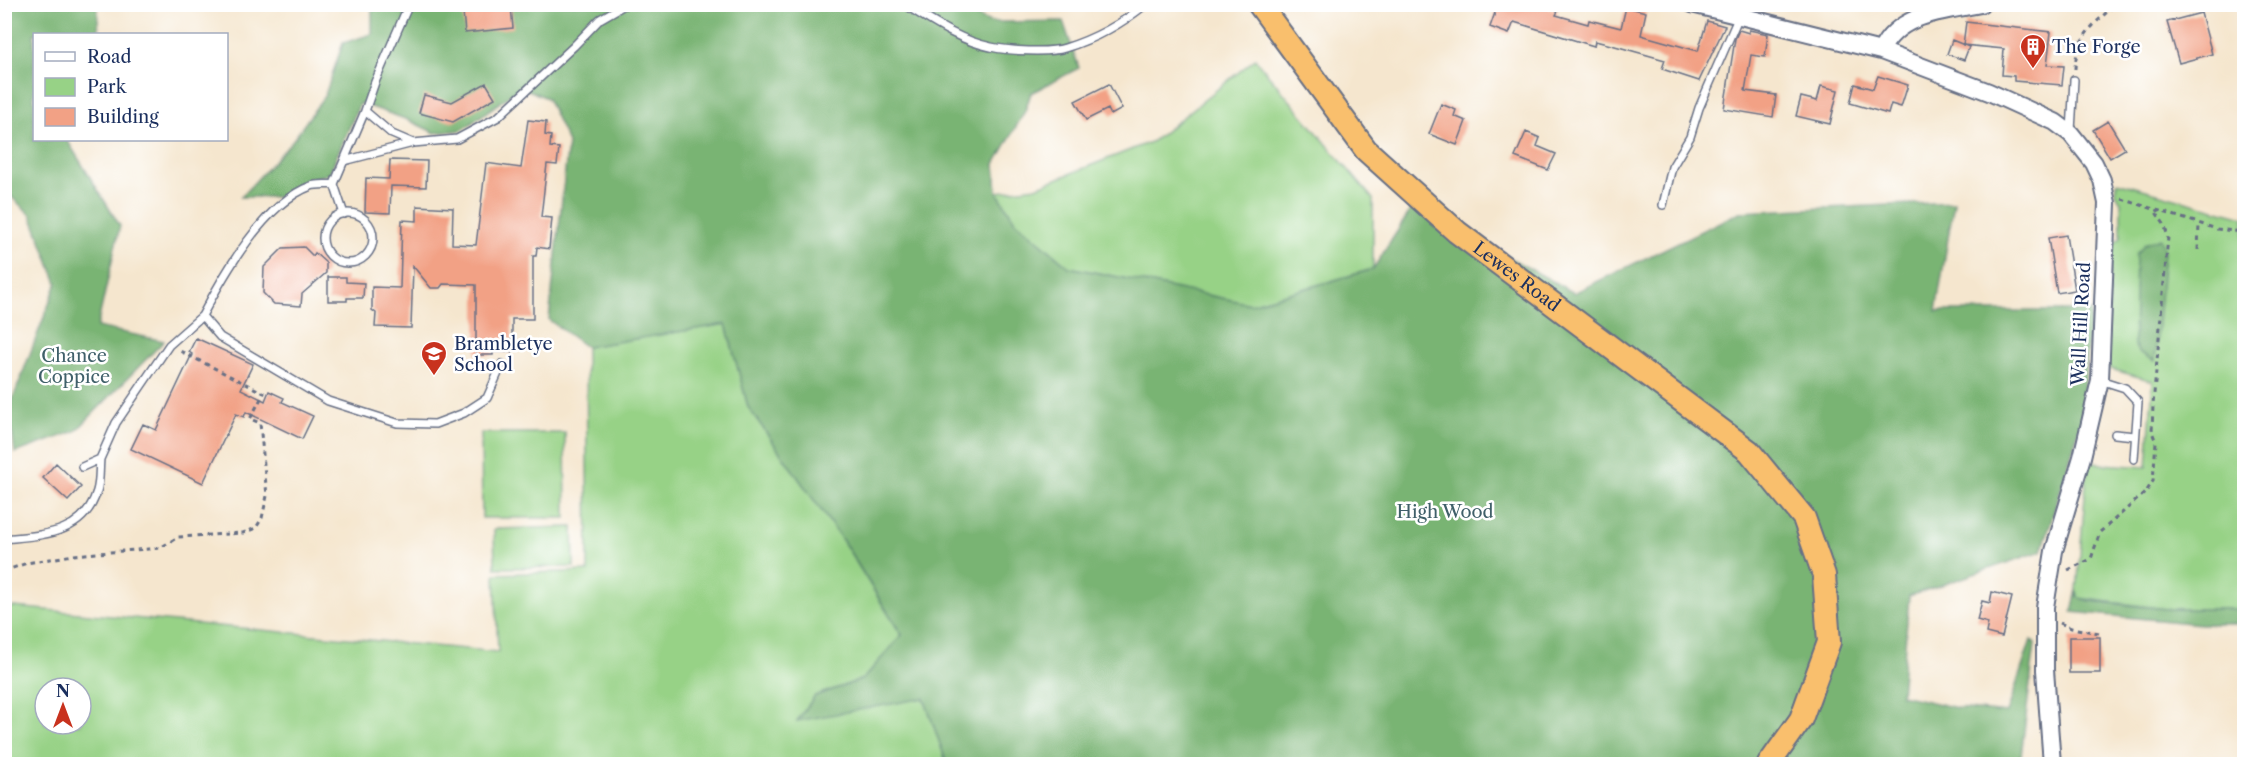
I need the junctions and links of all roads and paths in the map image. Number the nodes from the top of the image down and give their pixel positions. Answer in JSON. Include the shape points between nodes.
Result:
{"nodes":[{"id":1,"x":409,"y":4,"type":"edge"},
{"id":2,"x":626,"y":4,"type":"edge"},
{"id":3,"x":904,"y":4,"type":"edge"},
{"id":4,"x":1146,"y":4,"type":"edge"},
{"id":5,"x":1259,"y":4,"type":"edge"},
{"id":6,"x":1692,"y":4,"type":"edge"},
{"id":7,"x":1982,"y":4,"type":"edge"},
{"id":8,"x":2116,"y":4,"type":"edge"},
{"id":9,"x":1739,"y":16,"type":"junction"},
{"id":10,"x":1881,"y":51,"type":"junction"},
{"id":11,"x":2074,"y":80,"type":"joint"},
{"id":12,"x":365,"y":111,"type":"junction"},
{"id":13,"x":2071,"y":134,"type":"junction"},
{"id":14,"x":413,"y":143,"type":"junction"},
{"id":15,"x":344,"y":161,"type":"junction"},
{"id":16,"x":334,"y":184,"type":"junction"},
{"id":17,"x":2106,"y":198,"type":"junction"},
{"id":18,"x":1663,"y":205,"type":"dead end"},
{"id":19,"x":2155,"y":211,"type":"junction"},
{"id":20,"x":344,"y":213,"type":"junction"},
{"id":21,"x":2199,"y":224,"type":"junction"},
{"id":22,"x":2244,"y":232,"type":"edge"},
{"id":23,"x":2198,"y":250,"type":"dead end"},
{"id":24,"x":202,"y":315,"type":"junction"},
{"id":25,"x":170,"y":345,"type":"junction"},
{"id":26,"x":502,"y":364,"type":"dead end"},
{"id":27,"x":2100,"y":380,"type":"junction"},
{"id":28,"x":2115,"y":434,"type":"dead end"},
{"id":29,"x":2135,"y":436,"type":"junction"},
{"id":30,"x":100,"y":459,"type":"junction"},
{"id":31,"x":2134,"y":459,"type":"dead end"},
{"id":32,"x":82,"y":467,"type":"dead end"},
{"id":33,"x":4,"y":539,"type":"edge"},
{"id":34,"x":4,"y":571,"type":"edge"},
{"id":35,"x":2064,"y":572,"type":"dead end"},
{"id":36,"x":2045,"y":615,"type":"junction"},
{"id":37,"x":2099,"y":633,"type":"dead end"},
{"id":38,"x":1769,"y":765,"type":"edge"},
{"id":39,"x":2052,"y":765,"type":"edge"}],
"edges":[{"from":1,"to":12,"type":"lane"},
{"from":2,"to":14,"type":"lane","via":[[600,19],[498,117],[457,139]]},
{"from":3,"to":4,"type":"lane","via":[[947,31],[990,47],[1027,51],[1064,49],[1127,20]]},
{"from":5,"to":38,"type":"highway","name":"Lewes Road","via":[[1366,150],[1457,232],[1749,451],[1804,518],[1824,575],[1829,642],[1801,719]]},
{"from":6,"to":9,"type":"street","name":"Wall Hill Road"},
{"from":7,"to":10,"type":"street","via":[[1909,21],[1886,39]]},
{"from":8,"to":11,"type":"path","via":[[2088,30],[2076,52]]},
{"from":9,"to":10,"type":"street","name":"Wall Hill Road"},
{"from":9,"to":18,"type":"lane","via":[[1698,108],[1690,137],[1672,166]]},
{"from":10,"to":13,"type":"street","name":"Wall Hill Road","via":[[1989,92],[2055,122]]},
{"from":11,"to":13,"type":"lane"},
{"from":12,"to":14,"type":"lane","via":[[392,134]]},
{"from":12,"to":15,"type":"lane"},
{"from":13,"to":17,"type":"street","name":"Wall Hill Road","via":[[2094,163]]},
{"from":14,"to":15,"type":"lane"},
{"from":15,"to":16,"type":"lane"},
{"from":16,"to":20,"type":"lane"},
{"from":16,"to":24,"type":"lane","via":[[311,186],[283,203],[246,241]]},
{"from":17,"to":19,"type":"path","via":[[2119,198]]},
{"from":17,"to":27,"type":"street","name":"Wall Hill Road"},
{"from":19,"to":21,"type":"path"},
{"from":19,"to":35,"type":"path","via":[[2168,237],[2152,432],[2156,442],[2153,481],[2146,492],[2100,532],[2091,559]]},
{"from":20,"to":20,"type":"lane","via":[[366,220],[373,234],[374,242],[366,256],[352,263],[330,257],[323,243],[325,227]]},
{"from":21,"to":22,"type":"path"},
{"from":21,"to":23,"type":"path"},
{"from":24,"to":25,"type":"lane"},
{"from":24,"to":26,"type":"lane","via":[[220,337],[328,401],[397,423],[435,424],[464,413],[487,398]]},
{"from":25,"to":30,"type":"lane","via":[[116,423]]},
{"from":25,"to":34,"type":"path","via":[[264,393],[250,419],[260,423],[267,496],[256,528],[243,533],[178,537],[160,548],[73,555]]},
{"from":27,"to":29,"type":"lane","via":[[2125,388],[2138,402]]},
{"from":27,"to":36,"type":"street","name":"Wall Hill Road","via":[[2054,551]]},
{"from":28,"to":29,"type":"lane"},
{"from":29,"to":31,"type":"lane"},
{"from":30,"to":32,"type":"lane"},
{"from":30,"to":33,"type":"lane","via":[[97,491],[87,512],[68,529]]},
{"from":36,"to":37,"type":"path","via":[[2071,628]]},
{"from":36,"to":39,"type":"street","name":"Wall Hill Road"}]}
